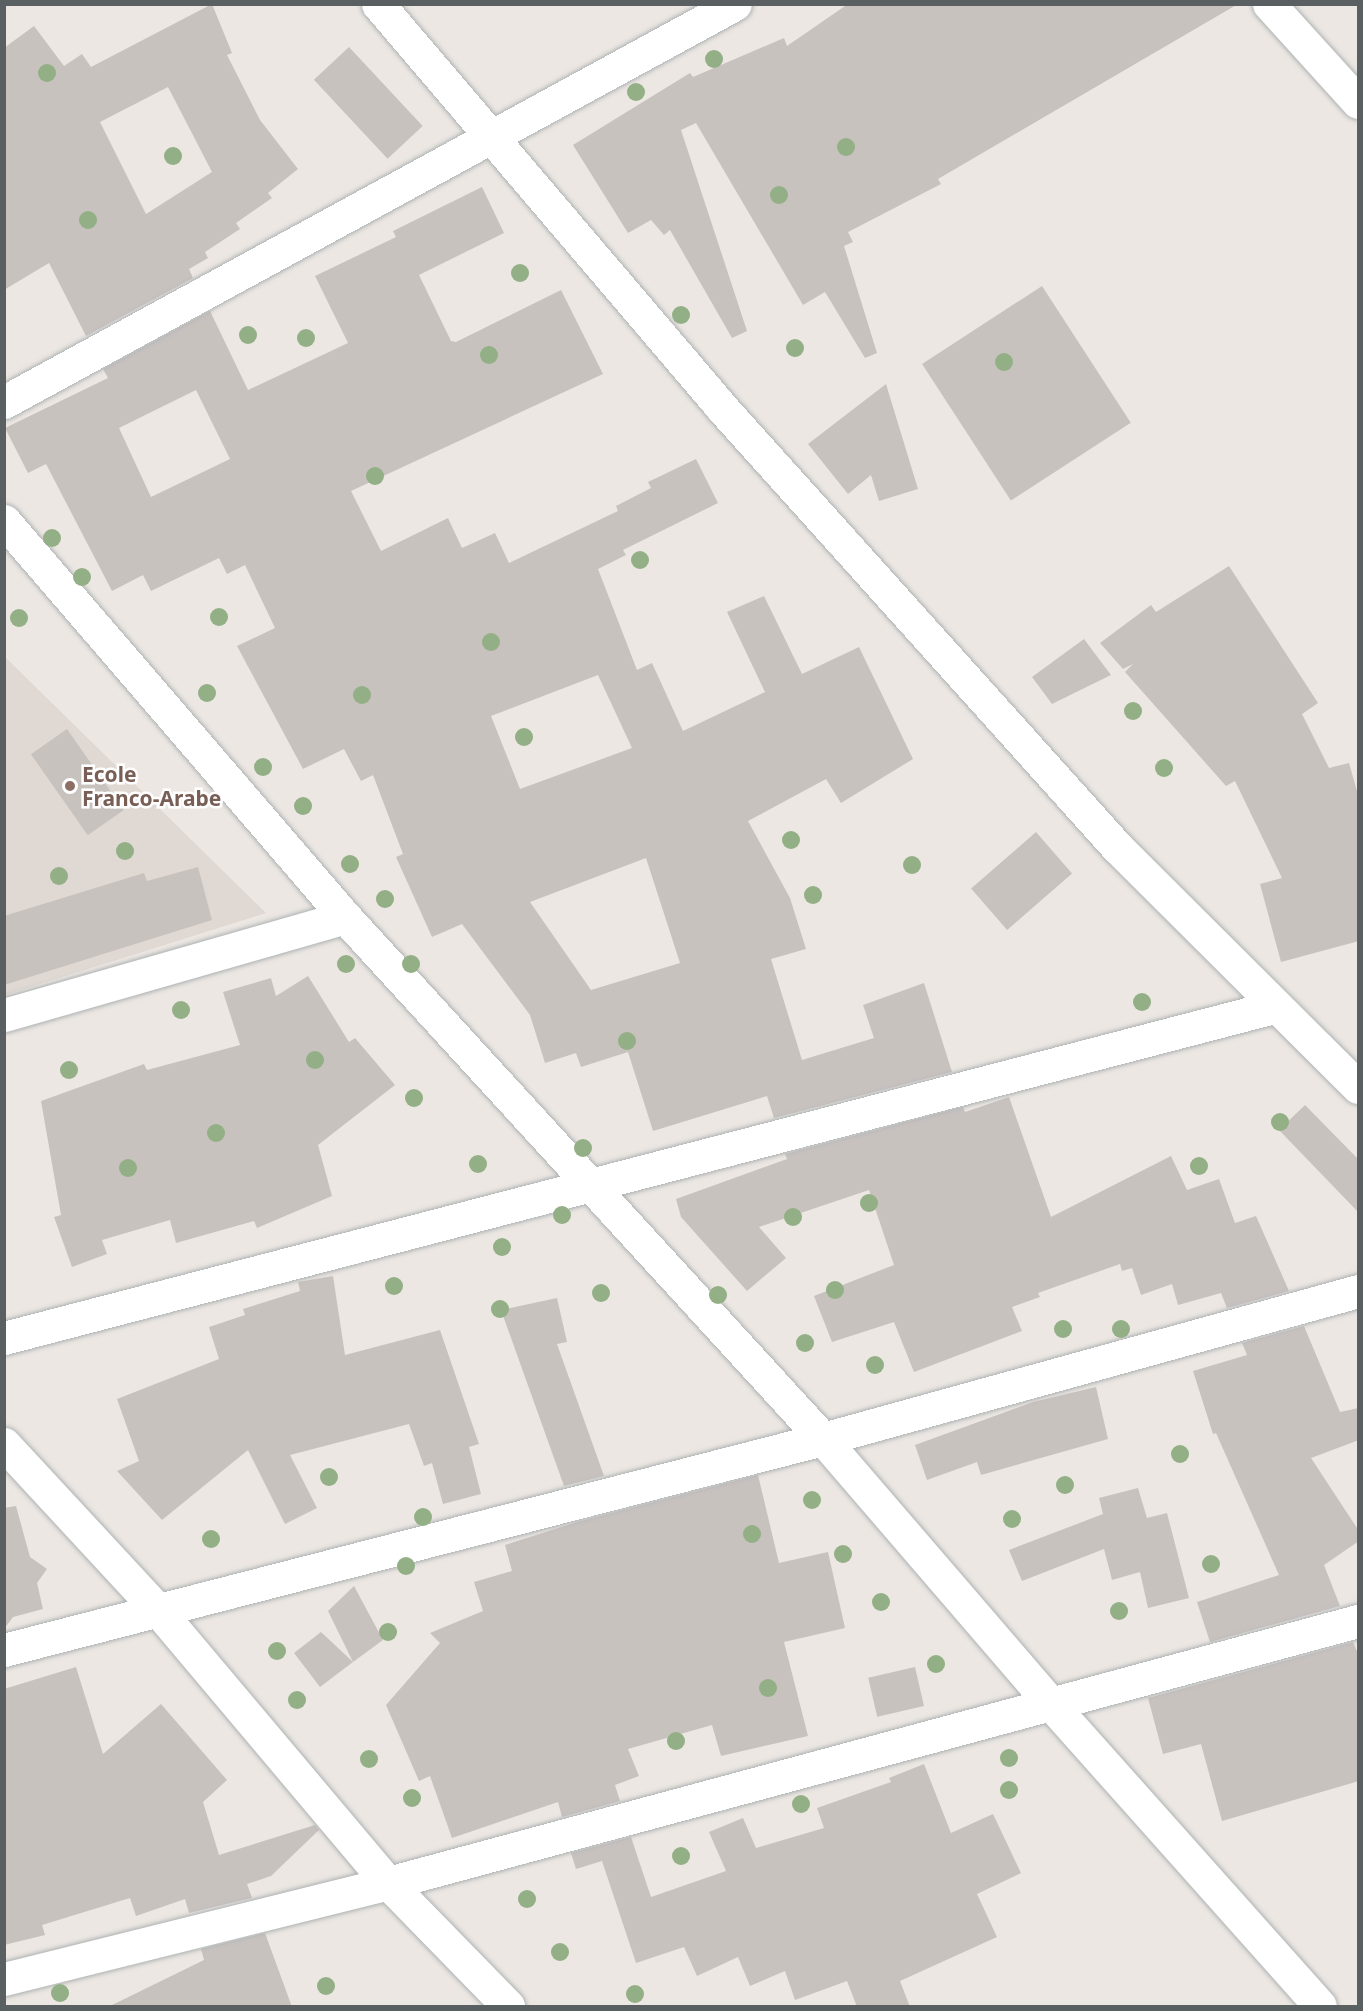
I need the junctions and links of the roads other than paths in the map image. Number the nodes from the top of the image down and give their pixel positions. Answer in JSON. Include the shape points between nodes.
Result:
{"nodes":[{"id":1,"x":378,"y":4,"type":"edge"},
{"id":2,"x":735,"y":4,"type":"edge"},
{"id":3,"x":1269,"y":4,"type":"edge"},
{"id":4,"x":1359,"y":102,"type":"edge"},
{"id":5,"x":490,"y":136,"type":"junction"},
{"id":6,"x":4,"y":402,"type":"edge"},
{"id":7,"x":4,"y":521,"type":"edge"},
{"id":8,"x":345,"y":917,"type":"junction"},
{"id":9,"x":1274,"y":1007,"type":"junction"},
{"id":10,"x":4,"y":1015,"type":"edge"},
{"id":11,"x":1359,"y":1087,"type":"edge"},
{"id":12,"x":588,"y":1185,"type":"junction"},
{"id":13,"x":1359,"y":1291,"type":"edge"},
{"id":14,"x":4,"y":1338,"type":"edge"},
{"id":15,"x":823,"y":1439,"type":"junction"},
{"id":16,"x":4,"y":1444,"type":"edge"},
{"id":17,"x":157,"y":1610,"type":"junction"},
{"id":18,"x":1359,"y":1621,"type":"edge"},
{"id":19,"x":4,"y":1650,"type":"edge"},
{"id":20,"x":1051,"y":1704,"type":"junction"},
{"id":21,"x":388,"y":1883,"type":"junction"},
{"id":22,"x":4,"y":1979,"type":"edge"},
{"id":23,"x":508,"y":2007,"type":"edge"},
{"id":24,"x":1320,"y":2007,"type":"edge"}],
"edges":[{"from":1,"to":5,"type":"street"},
{"from":2,"to":5,"type":"street"},
{"from":3,"to":4,"type":"street"},
{"from":5,"to":6,"type":"street"},
{"from":5,"to":9,"type":"street","via":[[730,418],[1117,846]]},
{"from":7,"to":8,"type":"street"},
{"from":8,"to":10,"type":"street"},
{"from":8,"to":12,"type":"street"},
{"from":9,"to":11,"type":"street"},
{"from":9,"to":12,"type":"street"},
{"from":12,"to":14,"type":"street"},
{"from":12,"to":15,"type":"street"},
{"from":13,"to":15,"type":"street"},
{"from":15,"to":17,"type":"street"},
{"from":15,"to":20,"type":"street"},
{"from":16,"to":17,"type":"street"},
{"from":17,"to":19,"type":"street"},
{"from":17,"to":21,"type":"street"},
{"from":18,"to":20,"type":"street"},
{"from":20,"to":21,"type":"street"},
{"from":20,"to":24,"type":"street"},
{"from":21,"to":22,"type":"street"},
{"from":21,"to":23,"type":"street"}]}
